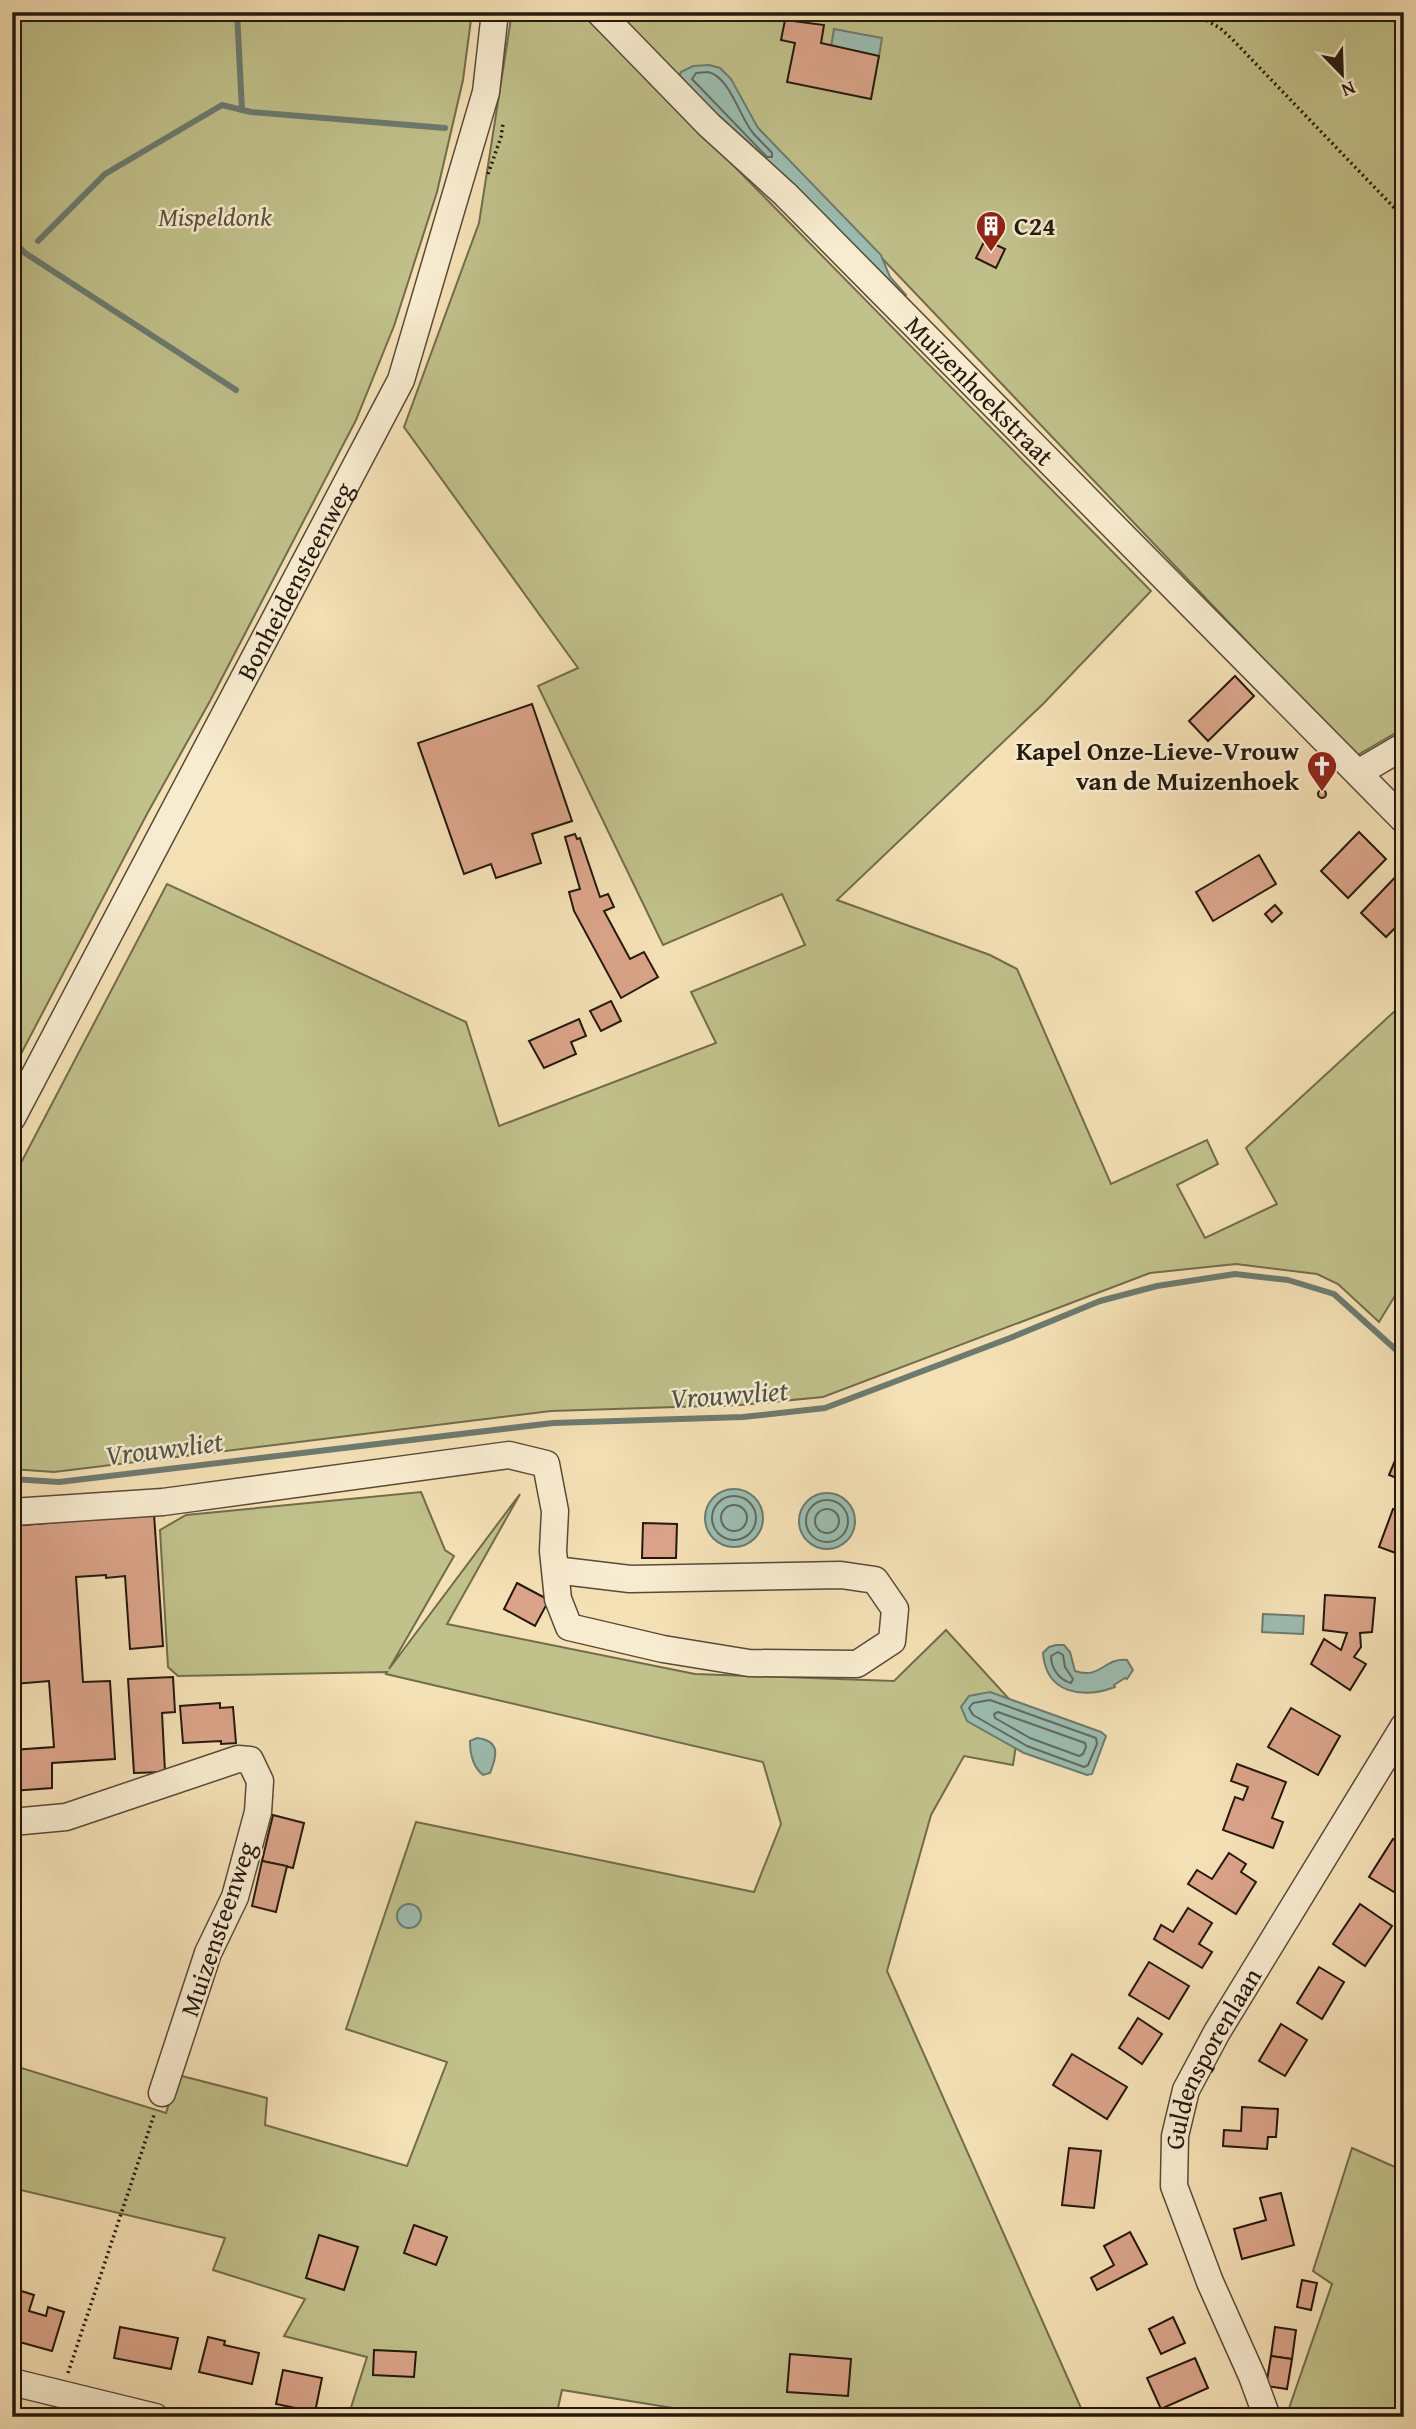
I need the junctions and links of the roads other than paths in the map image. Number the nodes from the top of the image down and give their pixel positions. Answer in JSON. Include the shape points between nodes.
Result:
{"nodes":[{"id":1,"x":495,"y":12,"type":"edge"},
{"id":2,"x":598,"y":12,"type":"edge"},
{"id":3,"x":1404,"y":746,"type":"edge"},
{"id":4,"x":1358,"y":773,"type":"junction"},
{"id":5,"x":1404,"y":820,"type":"edge"},
{"id":6,"x":12,"y":1118,"type":"edge"},
{"id":7,"x":12,"y":1512,"type":"edge"},
{"id":8,"x":555,"y":1570,"type":"junction"},
{"id":9,"x":1404,"y":1726,"type":"edge"},
{"id":10,"x":12,"y":1822,"type":"edge"},
{"id":11,"x":162,"y":2093,"type":"road end"},
{"id":12,"x":12,"y":2382,"type":"edge"},
{"id":13,"x":155,"y":2417,"type":"edge"},
{"id":14,"x":1267,"y":2417,"type":"edge"}],
"edges":[{"from":1,"to":6,"type":"street","name":"Bonheidensteenweg","via":[[486,92],[401,380]]},
{"from":2,"to":4,"type":"street","name":"Muizenhoekstraat","via":[[795,204]]},
{"from":3,"to":4,"type":"street"},
{"from":4,"to":5,"type":"street","name":"Muizenhoekstraat"},
{"from":7,"to":8,"type":"street","via":[[163,1502],[509,1455],[546,1464],[555,1511]]},
{"from":8,"to":8,"type":"street","via":[[558,1599],[569,1627],[663,1649],[749,1663],[857,1664],[892,1641],[895,1609],[875,1580],[841,1574],[630,1578]]},
{"from":9,"to":14,"type":"street","name":"Guldensporenlaan","via":[[1217,2032],[1186,2090],[1175,2136],[1174,2186]]},
{"from":10,"to":11,"type":"street","name":"Muizensteenweg","via":[[66,1816],[238,1759],[250,1760],[261,1781],[258,1811],[235,1897],[208,1953]]},
{"from":12,"to":13,"type":"street"}]}
